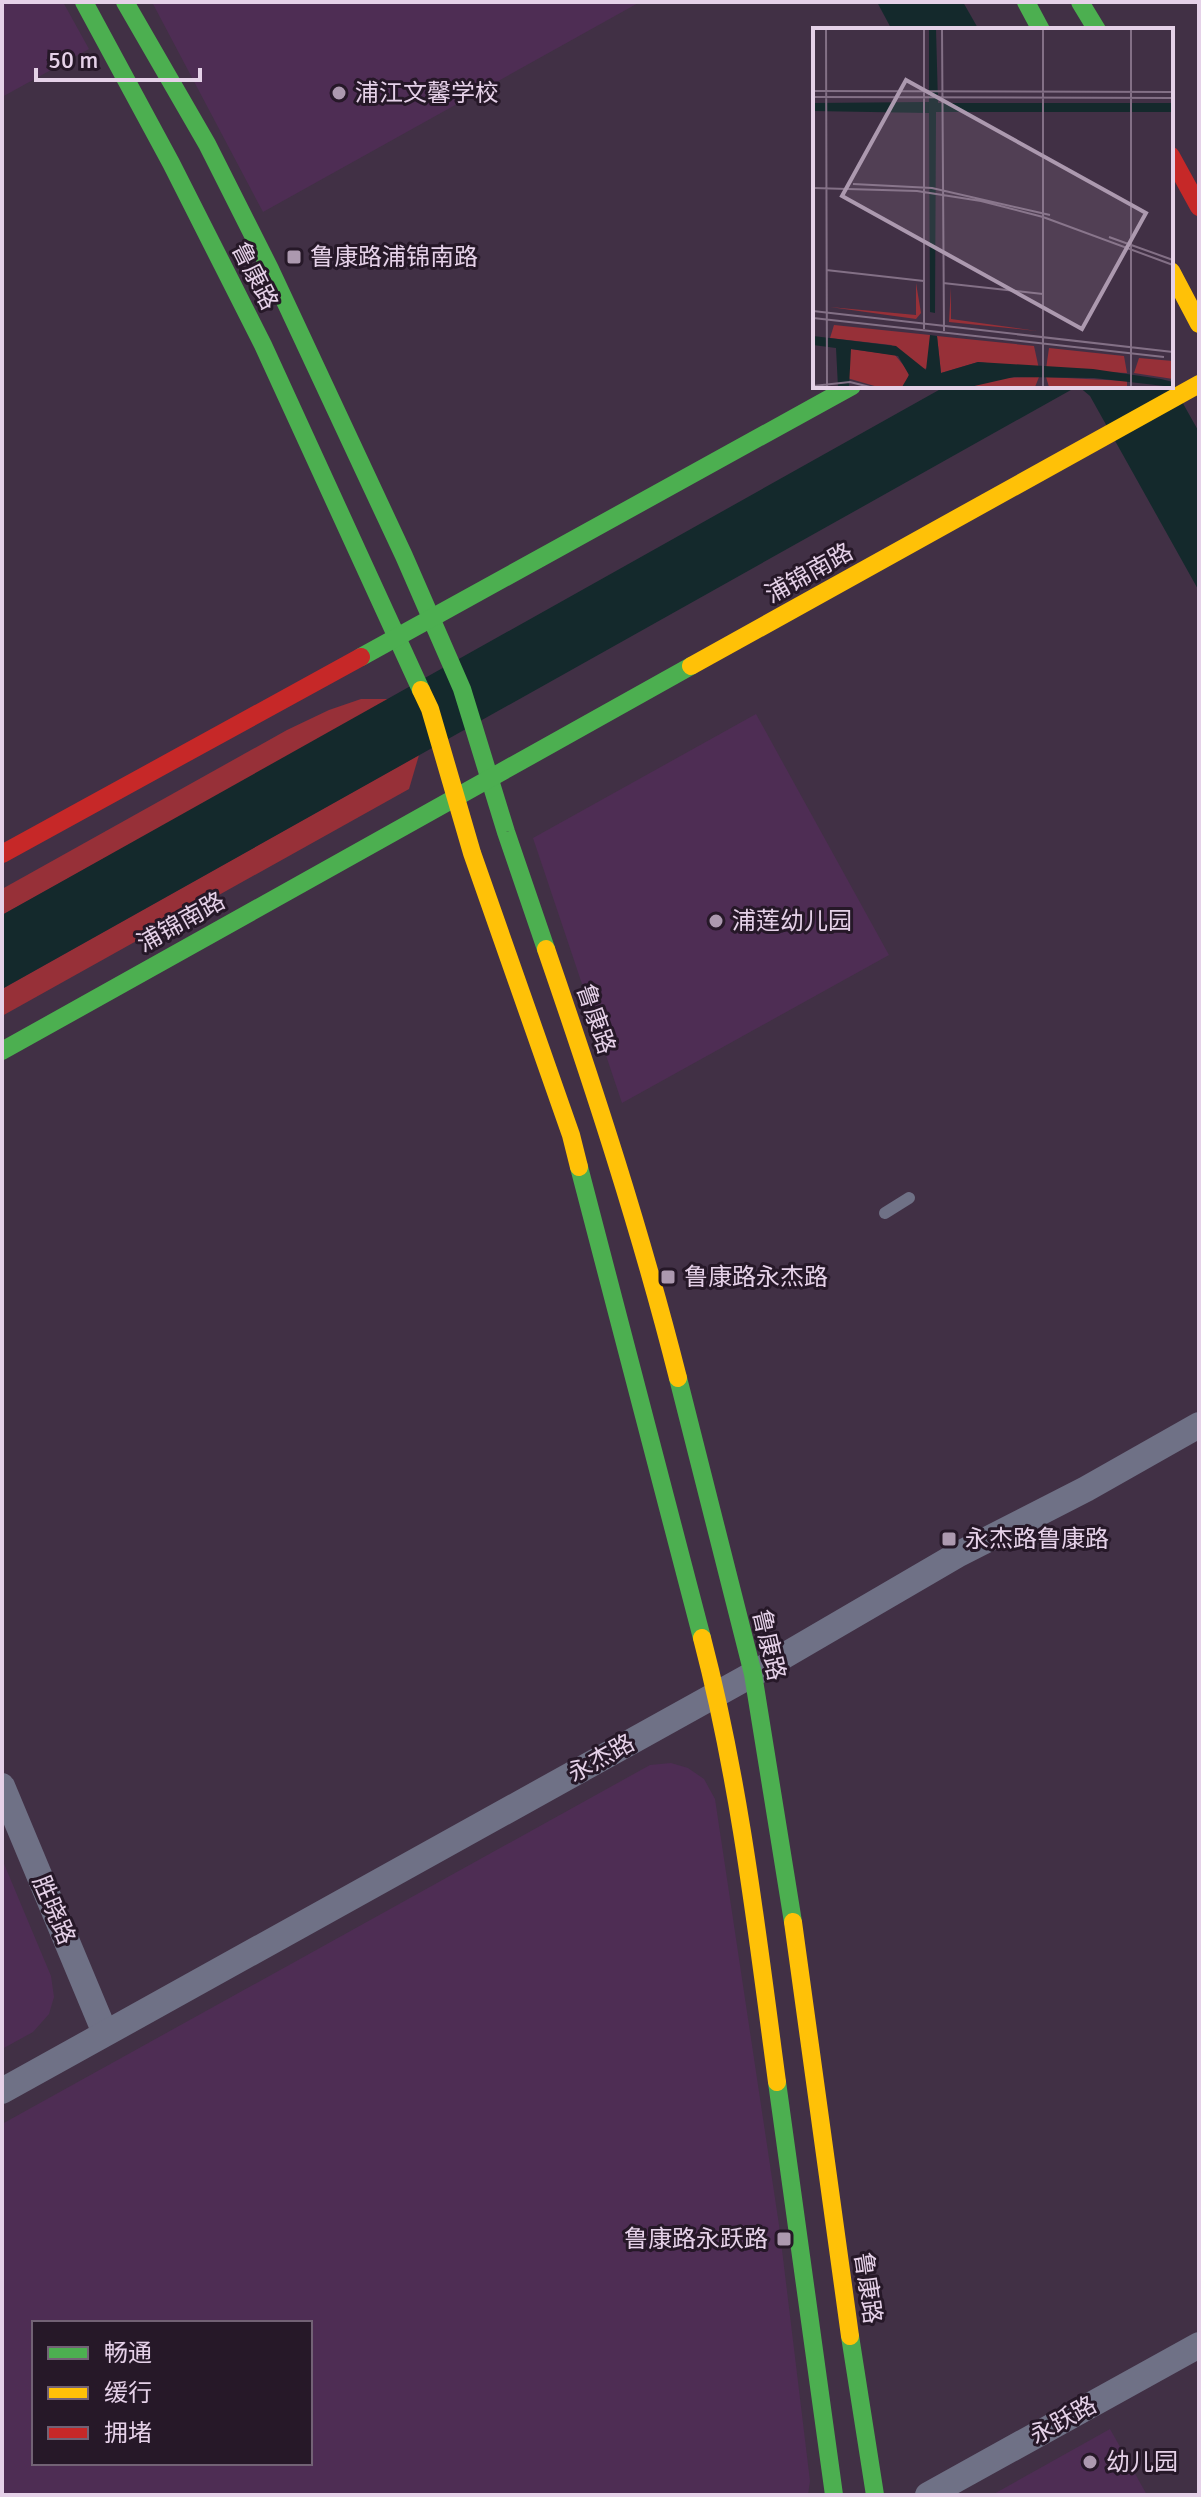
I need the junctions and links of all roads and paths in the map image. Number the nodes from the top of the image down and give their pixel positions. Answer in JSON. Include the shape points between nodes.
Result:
{"nodes":[{"id":1,"x":84,"y":2,"type":"edge"},
{"id":2,"x":125,"y":2,"type":"edge"},
{"id":3,"x":1026,"y":2,"type":"edge"},
{"id":4,"x":1080,"y":2,"type":"edge"},
{"id":5,"x":1040,"y":28,"type":"edge"},
{"id":6,"x":1096,"y":28,"type":"edge"},
{"id":7,"x":1173,"y":160,"type":"edge"},
{"id":8,"x":1193,"y":200,"type":"edge"},
{"id":9,"x":1173,"y":275,"type":"edge"},
{"id":10,"x":1199,"y":324,"type":"edge"},
{"id":11,"x":1199,"y":384,"type":"edge"},
{"id":12,"x":848,"y":388,"type":"edge"},
{"id":13,"x":431,"y":619,"type":"junction"},
{"id":14,"x":397,"y":637,"type":"junction"},
{"id":15,"x":489,"y":777,"type":"junction"},
{"id":16,"x":455,"y":796,"type":"junction"},
{"id":17,"x":2,"y":854,"type":"edge"},
{"id":18,"x":2,"y":1051,"type":"edge"},
{"id":19,"x":909,"y":1198,"type":"dead end"},
{"id":20,"x":885,"y":1213,"type":"dead end"},
{"id":21,"x":1199,"y":1425,"type":"edge"},
{"id":22,"x":753,"y":1674,"type":"junction"},
{"id":23,"x":717,"y":1694,"type":"junction"},
{"id":24,"x":2,"y":1786,"type":"edge"},
{"id":25,"x":105,"y":2033,"type":"junction"},
{"id":26,"x":2,"y":2091,"type":"edge"},
{"id":27,"x":1199,"y":2345,"type":"edge"},
{"id":28,"x":834,"y":2495,"type":"edge"},
{"id":29,"x":875,"y":2495,"type":"edge"},
{"id":30,"x":928,"y":2495,"type":"edge"}],
"edges":[{"from":1,"to":14,"type":"street","name":"鲁康路","via":[[252,324]]},
{"from":2,"to":13,"type":"street","name":"鲁康路","via":[[207,144],[270,269]]},
{"from":3,"to":5,"type":"street"},
{"from":4,"to":6,"type":"street"},
{"from":7,"to":8,"type":"street"},
{"from":9,"to":10,"type":"street"},
{"from":11,"to":15,"type":"street","name":"浦锦南路"},
{"from":12,"to":13,"type":"street"},
{"from":13,"to":14,"type":"street"},
{"from":13,"to":15,"type":"street","name":"鲁康路","via":[[462,689]]},
{"from":14,"to":16,"type":"street","name":"鲁康路","via":[[430,709]]},
{"from":14,"to":17,"type":"street"},
{"from":15,"to":16,"type":"street","name":"浦锦南路"},
{"from":15,"to":22,"type":"street","name":"鲁康路","via":[[654,1282]]},
{"from":16,"to":18,"type":"street","name":"浦锦南路"},
{"from":16,"to":23,"type":"street","name":"鲁康路","via":[[571,1135]]},
{"from":19,"to":20,"type":"lane"},
{"from":21,"to":22,"type":"street","name":"永杰路","via":[[957,1555]]},
{"from":22,"to":23,"type":"street","name":"永杰路"},
{"from":22,"to":29,"type":"street","name":"鲁康路"},
{"from":23,"to":25,"type":"street","name":"永杰路"},
{"from":23,"to":28,"type":"street","via":[[747,1862]]},
{"from":24,"to":25,"type":"street","name":"胜晓路"},
{"from":25,"to":26,"type":"street","name":"永杰路"},
{"from":27,"to":30,"type":"street","name":"永跃路"}]}
